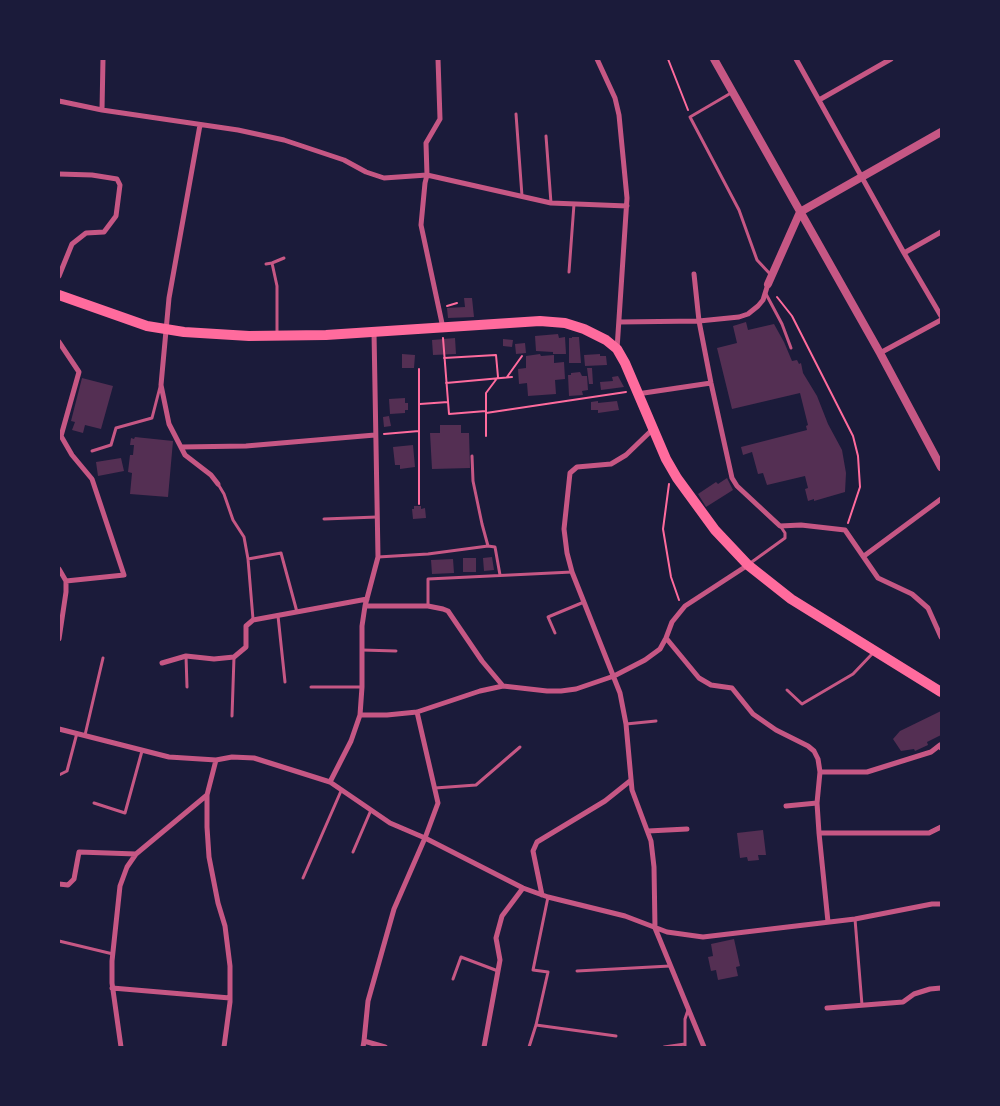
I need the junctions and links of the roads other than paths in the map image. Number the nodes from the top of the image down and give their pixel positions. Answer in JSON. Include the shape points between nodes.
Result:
{"nodes":[{"id":1,"x":103,"y":59,"type":"edge"},
{"id":2,"x":438,"y":59,"type":"edge"},
{"id":3,"x":598,"y":59,"type":"edge"},
{"id":4,"x":714,"y":59,"type":"edge"},
{"id":5,"x":796,"y":59,"type":"edge"},
{"id":6,"x":891,"y":59,"type":"edge"},
{"id":7,"x":732,"y":92,"type":"junction"},
{"id":8,"x":819,"y":100,"type":"junction"},
{"id":9,"x":59,"y":101,"type":"edge"},
{"id":10,"x":102,"y":110,"type":"junction"},
{"id":11,"x":516,"y":114,"type":"dead end"},
{"id":12,"x":200,"y":125,"type":"junction"},
{"id":13,"x":941,"y":132,"type":"edge"},
{"id":14,"x":546,"y":136,"type":"dead end"},
{"id":15,"x":59,"y":174,"type":"edge"},
{"id":16,"x":427,"y":175,"type":"junction"},
{"id":17,"x":862,"y":177,"type":"junction"},
{"id":18,"x":522,"y":198,"type":"junction"},
{"id":19,"x":551,"y":203,"type":"junction"},
{"id":20,"x":574,"y":204,"type":"junction"},
{"id":21,"x":627,"y":206,"type":"junction"},
{"id":22,"x":800,"y":212,"type":"junction"},
{"id":23,"x":941,"y":232,"type":"edge"},
{"id":24,"x":904,"y":253,"type":"junction"},
{"id":25,"x":284,"y":258,"type":"dead end"},
{"id":26,"x":266,"y":264,"type":"dead end"},
{"id":27,"x":272,"y":264,"type":"junction"},
{"id":28,"x":569,"y":272,"type":"dead end"},
{"id":29,"x":694,"y":274,"type":"dead end"},
{"id":30,"x":772,"y":275,"type":"junction"},
{"id":31,"x":59,"y":276,"type":"edge"},
{"id":32,"x":768,"y":284,"type":"joint"},
{"id":33,"x":59,"y":294,"type":"edge"},
{"id":34,"x":765,"y":294,"type":"junction"},
{"id":35,"x":941,"y":316,"type":"edge"},
{"id":36,"x":941,"y":320,"type":"edge"},
{"id":37,"x":699,"y":321,"type":"junction"},
{"id":38,"x":619,"y":322,"type":"junction"},
{"id":39,"x":165,"y":330,"type":"junction"},
{"id":40,"x":374,"y":332,"type":"junction"},
{"id":41,"x":443,"y":333,"type":"junction"},
{"id":42,"x":277,"y":336,"type":"junction"},
{"id":43,"x":59,"y":342,"type":"edge"},
{"id":44,"x":791,"y":348,"type":"dead end"},
{"id":45,"x":617,"y":349,"type":"junction"},
{"id":46,"x":880,"y":353,"type":"junction"},
{"id":47,"x":711,"y":384,"type":"junction"},
{"id":48,"x":161,"y":385,"type":"junction"},
{"id":49,"x":637,"y":392,"type":"junction"},
{"id":50,"x":653,"y":430,"type":"junction"},
{"id":51,"x":375,"y":435,"type":"junction"},
{"id":52,"x":181,"y":447,"type":"junction"},
{"id":53,"x":92,"y":451,"type":"dead end"},
{"id":54,"x":472,"y":456,"type":"dead end"},
{"id":55,"x":941,"y":467,"type":"edge"},
{"id":56,"x":218,"y":484,"type":"joint"},
{"id":57,"x":941,"y":499,"type":"edge"},
{"id":58,"x":377,"y":516,"type":"junction"},
{"id":59,"x":324,"y":519,"type":"dead end"},
{"id":60,"x":780,"y":526,"type":"junction"},
{"id":61,"x":488,"y":546,"type":"junction"},
{"id":62,"x":864,"y":556,"type":"junction"},
{"id":63,"x":378,"y":557,"type":"junction"},
{"id":64,"x":248,"y":559,"type":"junction"},
{"id":65,"x":748,"y":565,"type":"junction"},
{"id":66,"x":59,"y":569,"type":"edge"},
{"id":67,"x":572,"y":572,"type":"junction"},
{"id":68,"x":500,"y":575,"type":"junction"},
{"id":69,"x":66,"y":581,"type":"junction"},
{"id":70,"x":367,"y":599,"type":"junction"},
{"id":71,"x":584,"y":602,"type":"junction"},
{"id":72,"x":365,"y":606,"type":"junction"},
{"id":73,"x":428,"y":606,"type":"junction"},
{"id":74,"x":297,"y":612,"type":"junction"},
{"id":75,"x":278,"y":616,"type":"junction"},
{"id":76,"x":253,"y":620,"type":"junction"},
{"id":77,"x":555,"y":633,"type":"dead end"},
{"id":78,"x":941,"y":637,"type":"edge"},
{"id":79,"x":666,"y":638,"type":"junction"},
{"id":80,"x":59,"y":639,"type":"edge"},
{"id":81,"x":362,"y":650,"type":"junction"},
{"id":82,"x":874,"y":650,"type":"junction"},
{"id":83,"x":396,"y":651,"type":"dead end"},
{"id":84,"x":186,"y":656,"type":"junction"},
{"id":85,"x":234,"y":657,"type":"junction"},
{"id":86,"x":103,"y":658,"type":"dead end"},
{"id":87,"x":162,"y":662,"type":"dead end"},
{"id":88,"x":614,"y":676,"type":"junction"},
{"id":89,"x":285,"y":682,"type":"dead end"},
{"id":90,"x":362,"y":686,"type":"junction"},
{"id":91,"x":503,"y":686,"type":"junction"},
{"id":92,"x":311,"y":687,"type":"dead end"},
{"id":93,"x":187,"y":688,"type":"dead end"},
{"id":94,"x":787,"y":690,"type":"dead end"},
{"id":95,"x":941,"y":692,"type":"edge"},
{"id":96,"x":417,"y":712,"type":"junction"},
{"id":97,"x":360,"y":715,"type":"junction"},
{"id":98,"x":232,"y":716,"type":"dead end"},
{"id":99,"x":656,"y":721,"type":"dead end"},
{"id":100,"x":626,"y":724,"type":"junction"},
{"id":101,"x":59,"y":729,"type":"edge"},
{"id":102,"x":77,"y":733,"type":"junction"},
{"id":103,"x":85,"y":735,"type":"junction"},
{"id":104,"x":520,"y":747,"type":"dead end"},
{"id":105,"x":941,"y":748,"type":"edge"},
{"id":106,"x":142,"y":750,"type":"junction"},
{"id":107,"x":216,"y":760,"type":"junction"},
{"id":108,"x":820,"y":772,"type":"junction"},
{"id":109,"x":59,"y":775,"type":"edge"},
{"id":110,"x":630,"y":781,"type":"junction"},
{"id":111,"x":330,"y":782,"type":"junction"},
{"id":112,"x":435,"y":788,"type":"junction"},
{"id":113,"x":341,"y":790,"type":"junction"},
{"id":114,"x":207,"y":796,"type":"junction"},
{"id":115,"x":94,"y":803,"type":"dead end"},
{"id":116,"x":818,"y":803,"type":"junction"},
{"id":117,"x":786,"y":806,"type":"dead end"},
{"id":118,"x":371,"y":810,"type":"junction"},
{"id":119,"x":941,"y":828,"type":"edge"},
{"id":120,"x":687,"y":829,"type":"dead end"},
{"id":121,"x":648,"y":831,"type":"junction"},
{"id":122,"x":819,"y":833,"type":"junction"},
{"id":123,"x":425,"y":838,"type":"junction"},
{"id":124,"x":353,"y":852,"type":"dead end"},
{"id":125,"x":136,"y":854,"type":"junction"},
{"id":126,"x":304,"y":878,"type":"dead end"},
{"id":127,"x":59,"y":884,"type":"edge"},
{"id":128,"x":523,"y":888,"type":"junction"},
{"id":129,"x":545,"y":896,"type":"junction"},
{"id":130,"x":941,"y":904,"type":"edge"},
{"id":131,"x":855,"y":919,"type":"junction"},
{"id":132,"x":828,"y":922,"type":"junction"},
{"id":133,"x":655,"y":928,"type":"junction"},
{"id":134,"x":59,"y":941,"type":"edge"},
{"id":135,"x":112,"y":954,"type":"junction"},
{"id":136,"x":671,"y":966,"type":"junction"},
{"id":137,"x":577,"y":970,"type":"dead end"},
{"id":138,"x":498,"y":971,"type":"junction"},
{"id":139,"x":453,"y":979,"type":"dead end"},
{"id":140,"x":112,"y":988,"type":"junction"},
{"id":141,"x":941,"y":988,"type":"edge"},
{"id":142,"x":230,"y":998,"type":"junction"},
{"id":143,"x":862,"y":1005,"type":"junction"},
{"id":144,"x":827,"y":1008,"type":"dead end"},
{"id":145,"x":688,"y":1010,"type":"junction"},
{"id":146,"x":536,"y":1025,"type":"junction"},
{"id":147,"x":616,"y":1036,"type":"dead end"},
{"id":148,"x":364,"y":1040,"type":"junction"},
{"id":149,"x":685,"y":1046,"type":"edge"},
{"id":150,"x":121,"y":1047,"type":"edge"},
{"id":151,"x":224,"y":1047,"type":"edge"},
{"id":152,"x":363,"y":1047,"type":"edge"},
{"id":153,"x":384,"y":1047,"type":"edge"},
{"id":154,"x":484,"y":1047,"type":"edge"},
{"id":155,"x":529,"y":1047,"type":"edge"},
{"id":156,"x":664,"y":1047,"type":"edge"},
{"id":157,"x":704,"y":1047,"type":"edge"}],
"edges":[{"from":1,"to":10,"type":"street"},
{"from":2,"to":16,"type":"street","via":[[440,119],[426,143]]},
{"from":3,"to":21,"type":"street","via":[[619,115]]},
{"from":4,"to":7,"type":"street"},
{"from":5,"to":8,"type":"street"},
{"from":6,"to":8,"type":"street"},
{"from":7,"to":22,"type":"street"},
{"from":7,"to":30,"type":"lane","via":[[690,117],[739,210],[757,260]]},
{"from":8,"to":17,"type":"street"},
{"from":9,"to":10,"type":"street"},
{"from":10,"to":12,"type":"street"},
{"from":11,"to":18,"type":"lane"},
{"from":12,"to":16,"type":"street","via":[[284,140],[344,160],[384,178]]},
{"from":12,"to":39,"type":"street"},
{"from":13,"to":17,"type":"street"},
{"from":14,"to":19,"type":"lane"},
{"from":15,"to":31,"type":"street","via":[[117,179],[120,185],[116,216],[104,232],[86,233],[72,244]]},
{"from":16,"to":18,"type":"street"},
{"from":16,"to":41,"type":"street","via":[[421,225]]},
{"from":17,"to":22,"type":"street"},
{"from":17,"to":24,"type":"street"},
{"from":18,"to":19,"type":"street"},
{"from":19,"to":20,"type":"street"},
{"from":20,"to":21,"type":"street"},
{"from":20,"to":28,"type":"lane"},
{"from":21,"to":38,"type":"street"},
{"from":22,"to":30,"type":"street"},
{"from":22,"to":46,"type":"street"},
{"from":23,"to":24,"type":"street"},
{"from":24,"to":35,"type":"street"},
{"from":25,"to":27,"type":"lane"},
{"from":26,"to":27,"type":"lane"},
{"from":27,"to":42,"type":"lane","via":[[278,286]]},
{"from":29,"to":37,"type":"street"},
{"from":30,"to":32,"type":"street"},
{"from":32,"to":34,"type":"street"},
{"from":33,"to":39,"type":"main road","via":[[122,319]]},
{"from":34,"to":37,"type":"street","via":[[748,314]]},
{"from":34,"to":44,"type":"lane"},
{"from":36,"to":46,"type":"street"},
{"from":37,"to":38,"type":"street"},
{"from":37,"to":47,"type":"street"},
{"from":38,"to":45,"type":"street"},
{"from":39,"to":42,"type":"main road"},
{"from":39,"to":48,"type":"street"},
{"from":40,"to":41,"type":"main road"},
{"from":40,"to":42,"type":"main road"},
{"from":40,"to":51,"type":"street"},
{"from":41,"to":45,"type":"main road","via":[[540,321],[565,323],[597,335]]},
{"from":43,"to":69,"type":"street","via":[[79,372],[61,436],[92,479],[124,575]]},
{"from":45,"to":49,"type":"main road"},
{"from":46,"to":55,"type":"street"},
{"from":47,"to":49,"type":"street"},
{"from":47,"to":60,"type":"street","via":[[732,478]]},
{"from":48,"to":52,"type":"street","via":[[169,424]]},
{"from":48,"to":53,"type":"lane","via":[[152,418],[116,428],[111,445]]},
{"from":49,"to":50,"type":"main road"},
{"from":50,"to":65,"type":"main road","via":[[677,478],[715,530]]},
{"from":50,"to":67,"type":"street","via":[[611,464],[577,467],[570,473],[564,529]]},
{"from":51,"to":52,"type":"street","via":[[246,446]]},
{"from":51,"to":58,"type":"street"},
{"from":52,"to":56,"type":"street","via":[[185,455]]},
{"from":54,"to":61,"type":"lane","via":[[473,481]]},
{"from":56,"to":64,"type":"lane","via":[[244,537]]},
{"from":57,"to":62,"type":"street"},
{"from":58,"to":59,"type":"lane"},
{"from":58,"to":63,"type":"street"},
{"from":60,"to":62,"type":"street","via":[[845,530]]},
{"from":60,"to":65,"type":"lane","via":[[785,538]]},
{"from":61,"to":63,"type":"lane"},
{"from":61,"to":68,"type":"lane","via":[[495,547]]},
{"from":62,"to":78,"type":"street","via":[[878,578],[912,594],[928,608]]},
{"from":63,"to":70,"type":"street"},
{"from":64,"to":74,"type":"lane","via":[[281,553]]},
{"from":64,"to":76,"type":"lane"},
{"from":65,"to":79,"type":"street","via":[[684,606],[672,622]]},
{"from":65,"to":82,"type":"main road","via":[[791,599]]},
{"from":66,"to":69,"type":"street"},
{"from":67,"to":68,"type":"lane"},
{"from":67,"to":71,"type":"street"},
{"from":68,"to":73,"type":"lane","via":[[428,579]]},
{"from":69,"to":80,"type":"street"},
{"from":70,"to":72,"type":"street"},
{"from":70,"to":74,"type":"street"},
{"from":71,"to":77,"type":"lane","via":[[548,617]]},
{"from":71,"to":88,"type":"street"},
{"from":72,"to":73,"type":"street"},
{"from":72,"to":81,"type":"street"},
{"from":73,"to":91,"type":"street","via":[[448,611]]},
{"from":74,"to":75,"type":"street"},
{"from":75,"to":76,"type":"street"},
{"from":75,"to":89,"type":"lane"},
{"from":76,"to":85,"type":"street","via":[[246,626],[246,647]]},
{"from":79,"to":88,"type":"street","via":[[660,649],[645,660]]},
{"from":79,"to":108,"type":"street","via":[[699,678],[711,685],[732,688],[753,714],[814,751]]},
{"from":81,"to":83,"type":"lane"},
{"from":81,"to":90,"type":"street"},
{"from":82,"to":94,"type":"lane","via":[[852,674],[802,704]]},
{"from":82,"to":95,"type":"main road"},
{"from":84,"to":85,"type":"street"},
{"from":84,"to":87,"type":"street"},
{"from":84,"to":93,"type":"lane"},
{"from":85,"to":98,"type":"lane"},
{"from":86,"to":103,"type":"lane"},
{"from":88,"to":91,"type":"street","via":[[561,691]]},
{"from":88,"to":100,"type":"street"},
{"from":90,"to":92,"type":"lane"},
{"from":90,"to":97,"type":"street"},
{"from":91,"to":96,"type":"street"},
{"from":96,"to":97,"type":"street"},
{"from":96,"to":112,"type":"street"},
{"from":97,"to":111,"type":"street"},
{"from":99,"to":100,"type":"lane"},
{"from":100,"to":110,"type":"street"},
{"from":101,"to":102,"type":"street"},
{"from":102,"to":103,"type":"street"},
{"from":102,"to":109,"type":"lane","via":[[67,771]]},
{"from":103,"to":106,"type":"street"},
{"from":104,"to":112,"type":"lane","via":[[476,785]]},
{"from":105,"to":108,"type":"street","via":[[940,745],[931,752],[867,772]]},
{"from":106,"to":107,"type":"street","via":[[169,757]]},
{"from":106,"to":115,"type":"lane","via":[[125,813]]},
{"from":107,"to":111,"type":"street","via":[[254,758]]},
{"from":107,"to":114,"type":"street"},
{"from":108,"to":116,"type":"street"},
{"from":110,"to":121,"type":"street"},
{"from":110,"to":129,"type":"street","via":[[605,801],[538,842],[533,851]]},
{"from":111,"to":113,"type":"street"},
{"from":112,"to":123,"type":"street","via":[[438,803]]},
{"from":113,"to":118,"type":"street"},
{"from":113,"to":126,"type":"lane"},
{"from":114,"to":125,"type":"street"},
{"from":114,"to":142,"type":"street","via":[[210,857],[226,934]]},
{"from":116,"to":117,"type":"street"},
{"from":116,"to":122,"type":"street"},
{"from":118,"to":123,"type":"street","via":[[390,823]]},
{"from":118,"to":124,"type":"lane"},
{"from":119,"to":122,"type":"street","via":[[929,833]]},
{"from":120,"to":121,"type":"street"},
{"from":121,"to":133,"type":"street","via":[[654,866]]},
{"from":122,"to":132,"type":"street"},
{"from":123,"to":128,"type":"street"},
{"from":123,"to":148,"type":"street","via":[[394,909],[368,1000]]},
{"from":125,"to":127,"type":"street","via":[[79,852],[74,878],[68,885]]},
{"from":125,"to":135,"type":"street","via":[[120,886]]},
{"from":128,"to":129,"type":"street"},
{"from":128,"to":138,"type":"street","via":[[502,916],[496,938],[500,960]]},
{"from":129,"to":133,"type":"street","via":[[625,916]]},
{"from":129,"to":146,"type":"lane","via":[[533,970],[548,972]]},
{"from":130,"to":131,"type":"street"},
{"from":131,"to":132,"type":"street"},
{"from":131,"to":143,"type":"lane"},
{"from":132,"to":133,"type":"street","via":[[703,937]]},
{"from":133,"to":136,"type":"street"},
{"from":134,"to":135,"type":"lane"},
{"from":135,"to":140,"type":"street"},
{"from":136,"to":137,"type":"lane"},
{"from":136,"to":145,"type":"street"},
{"from":138,"to":139,"type":"lane","via":[[461,957]]},
{"from":138,"to":154,"type":"street"},
{"from":140,"to":142,"type":"street"},
{"from":140,"to":150,"type":"street"},
{"from":141,"to":143,"type":"street","via":[[914,994],[903,1002]]},
{"from":142,"to":151,"type":"street"},
{"from":143,"to":144,"type":"street"},
{"from":145,"to":149,"type":"lane"},
{"from":145,"to":157,"type":"street"},
{"from":146,"to":147,"type":"lane"},
{"from":146,"to":155,"type":"lane"},
{"from":148,"to":152,"type":"street"},
{"from":148,"to":153,"type":"street"},
{"from":149,"to":156,"type":"lane"}]}
